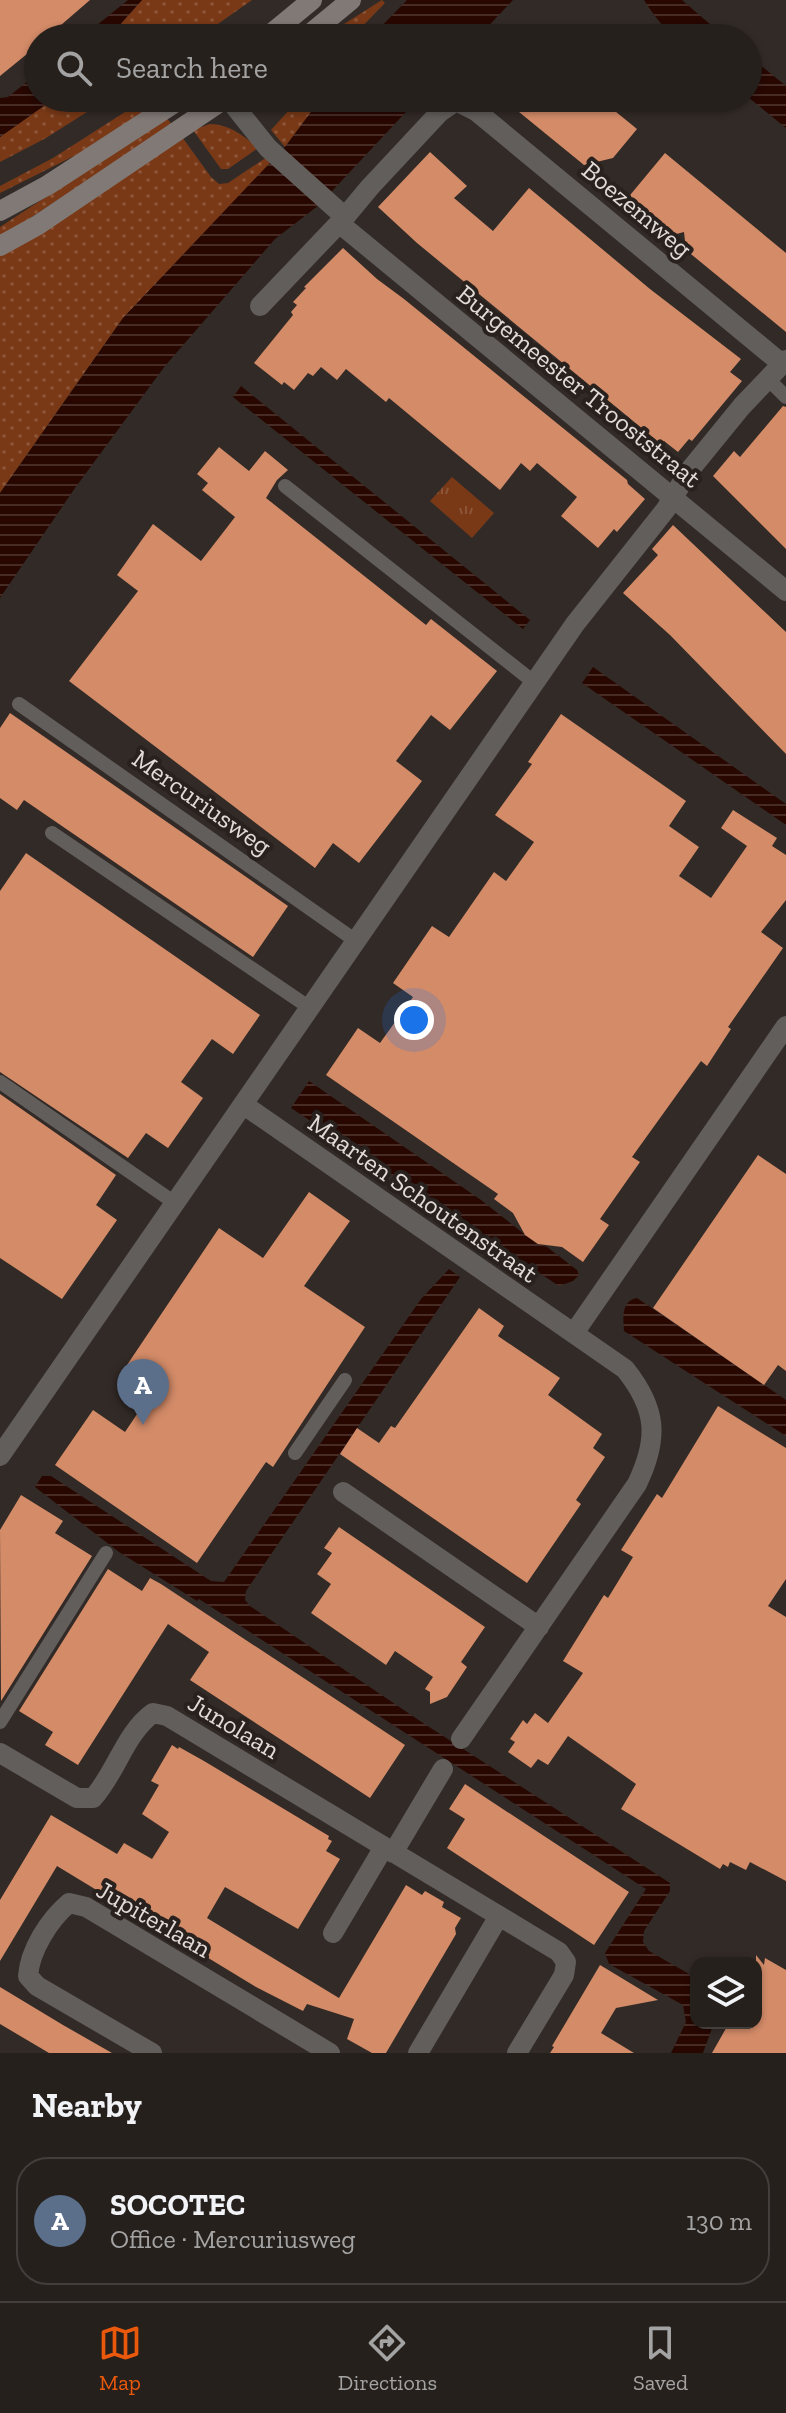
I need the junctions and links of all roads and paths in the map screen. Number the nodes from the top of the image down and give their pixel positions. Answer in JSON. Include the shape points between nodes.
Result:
{"nodes":[{"id":1,"x":312,"y":0,"type":"edge"},
{"id":2,"x":351,"y":0,"type":"edge"},
{"id":3,"x":283,"y":24,"type":"edge"},
{"id":4,"x":322,"y":24,"type":"edge"},
{"id":5,"x":160,"y":112,"type":"edge"},
{"id":6,"x":206,"y":112,"type":"edge"},
{"id":7,"x":239,"y":112,"type":"edge"},
{"id":8,"x":440,"y":112,"type":"edge"},
{"id":9,"x":477,"y":112,"type":"edge"},
{"id":10,"x":0,"y":211,"type":"edge"},
{"id":11,"x":342,"y":220,"type":"junction"},
{"id":12,"x":0,"y":246,"type":"edge"},
{"id":13,"x":260,"y":306,"type":"dead end"},
{"id":14,"x":784,"y":361,"type":"edge"},
{"id":15,"x":768,"y":379,"type":"junction"},
{"id":16,"x":786,"y":397,"type":"edge"},
{"id":17,"x":285,"y":486,"type":"dead end"},
{"id":18,"x":673,"y":496,"type":"junction"},
{"id":19,"x":786,"y":591,"type":"edge"},
{"id":20,"x":535,"y":683,"type":"junction"},
{"id":21,"x":19,"y":704,"type":"dead end"},
{"id":22,"x":52,"y":833,"type":"dead end"},
{"id":23,"x":356,"y":941,"type":"junction"},
{"id":24,"x":310,"y":1008,"type":"junction"},
{"id":25,"x":786,"y":1026,"type":"edge"},
{"id":26,"x":0,"y":1082,"type":"edge"},
{"id":27,"x":244,"y":1105,"type":"junction"},
{"id":28,"x":175,"y":1203,"type":"junction"},
{"id":29,"x":574,"y":1333,"type":"junction"},
{"id":30,"x":345,"y":1380,"type":"dead end"},
{"id":31,"x":295,"y":1453,"type":"dead end"},
{"id":32,"x":0,"y":1456,"type":"edge"},
{"id":33,"x":343,"y":1492,"type":"dead end"},
{"id":34,"x":106,"y":1553,"type":"dead end"},
{"id":35,"x":539,"y":1627,"type":"junction"},
{"id":36,"x":0,"y":1722,"type":"edge"},
{"id":37,"x":461,"y":1739,"type":"dead end"},
{"id":38,"x":0,"y":1753,"type":"edge"},
{"id":39,"x":443,"y":1769,"type":"dead end"},
{"id":40,"x":388,"y":1850,"type":"junction"},
{"id":41,"x":499,"y":1916,"type":"junction"},
{"id":42,"x":333,"y":1933,"type":"dead end"},
{"id":43,"x":152,"y":2053,"type":"edge"},
{"id":44,"x":330,"y":2053,"type":"edge"},
{"id":45,"x":418,"y":2053,"type":"edge"},
{"id":46,"x":517,"y":2053,"type":"edge"}],
"edges":[{"from":1,"to":3,"type":"main road"},
{"from":2,"to":4,"type":"main road"},
{"from":5,"to":10,"type":"main road"},
{"from":6,"to":12,"type":"main road"},
{"from":7,"to":11,"type":"street","name":"Burgemeester Trooststraat"},
{"from":8,"to":11,"type":"street","name":"Boezemweg"},
{"from":9,"to":14,"type":"street","name":"Boezemweg"},
{"from":11,"to":13,"type":"street"},
{"from":11,"to":18,"type":"street","name":"Burgemeester Trooststraat"},
{"from":14,"to":15,"type":"street","name":"Boezemweg"},
{"from":15,"to":16,"type":"lane"},
{"from":15,"to":18,"type":"street","name":"Boezemweg"},
{"from":17,"to":20,"type":"lane"},
{"from":18,"to":19,"type":"street","name":"Burgemeester Trooststraat"},
{"from":18,"to":20,"type":"street"},
{"from":20,"to":23,"type":"street"},
{"from":21,"to":23,"type":"lane","name":"Mercuriusweg"},
{"from":22,"to":24,"type":"lane"},
{"from":23,"to":24,"type":"street"},
{"from":24,"to":27,"type":"street"},
{"from":25,"to":29,"type":"street"},
{"from":26,"to":28,"type":"lane"},
{"from":27,"to":28,"type":"street"},
{"from":27,"to":29,"type":"street","name":"Maarten Schoutenstraat"},
{"from":28,"to":32,"type":"street"},
{"from":29,"to":35,"type":"street","name":"Maarten Schoutenstraat","via":[[625,1369],[639,1387],[650,1409],[651,1447],[637,1484]]},
{"from":30,"to":31,"type":"lane"},
{"from":33,"to":35,"type":"street"},
{"from":34,"to":36,"type":"lane"},
{"from":35,"to":37,"type":"street","name":"Maarten Schoutenstraat"},
{"from":38,"to":40,"type":"street","name":"Junolaan","via":[[77,1798],[93,1798],[142,1721],[153,1713],[167,1716]]},
{"from":39,"to":40,"type":"street"},
{"from":40,"to":41,"type":"street","name":"Junolaan"},
{"from":40,"to":42,"type":"street"},
{"from":41,"to":45,"type":"street"},
{"from":41,"to":46,"type":"street","name":"Junolaan","via":[[559,1952],[566,1962],[564,1975]]},
{"from":43,"to":44,"type":"street","name":"Jupiterlaan","via":[[28,1976],[29,1960],[57,1913],[69,1903],[86,1907]]}]}
